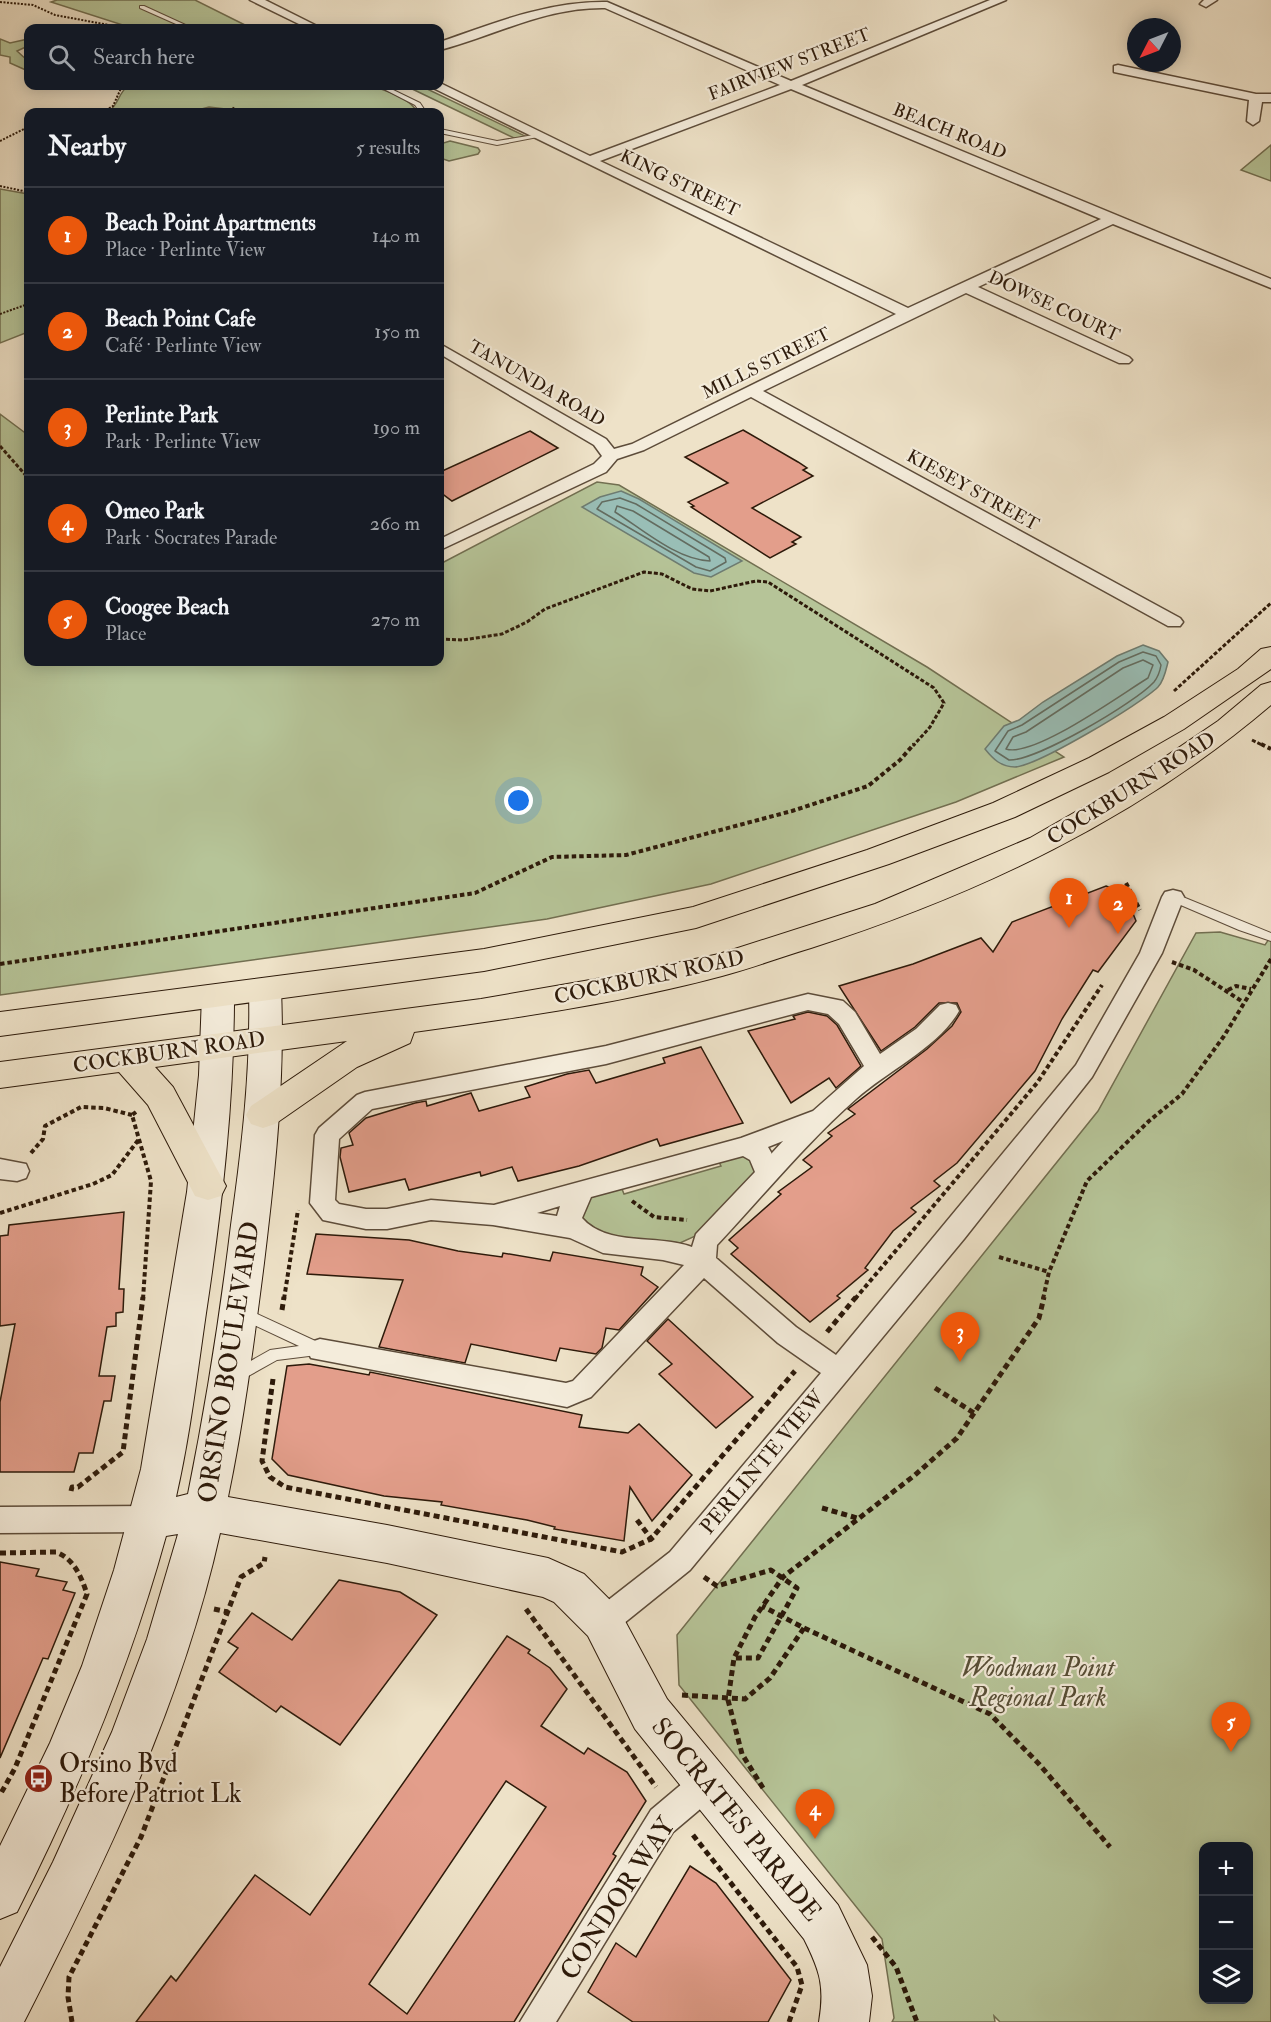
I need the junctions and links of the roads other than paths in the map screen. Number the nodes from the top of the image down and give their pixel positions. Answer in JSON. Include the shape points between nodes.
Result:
{"nodes":[{"id":1,"x":256,"y":0,"type":"edge"},
{"id":2,"x":1000,"y":0,"type":"edge"},
{"id":3,"x":142,"y":8,"type":"dead end"},
{"id":4,"x":180,"y":24,"type":"edge"},
{"id":5,"x":301,"y":24,"type":"edge"},
{"id":6,"x":444,"y":45,"type":"edge"},
{"id":7,"x":1118,"y":69,"type":"dead end"},
{"id":8,"x":790,"y":85,"type":"junction"},
{"id":9,"x":389,"y":90,"type":"edge"},
{"id":10,"x":443,"y":90,"type":"edge"},
{"id":11,"x":1256,"y":98,"type":"junction"},
{"id":12,"x":1271,"y":98,"type":"edge"},
{"id":13,"x":420,"y":108,"type":"edge"},
{"id":14,"x":1253,"y":120,"type":"dead end"},
{"id":15,"x":444,"y":132,"type":"edge"},
{"id":16,"x":540,"y":136,"type":"junction"},
{"id":17,"x":590,"y":160,"type":"junction"},
{"id":18,"x":1114,"y":218,"type":"junction"},
{"id":19,"x":1271,"y":284,"type":"edge"},
{"id":20,"x":968,"y":288,"type":"junction"},
{"id":21,"x":908,"y":314,"type":"junction"},
{"id":22,"x":444,"y":350,"type":"edge"},
{"id":23,"x":1124,"y":360,"type":"dead end"},
{"id":24,"x":753,"y":392,"type":"junction"},
{"id":25,"x":610,"y":456,"type":"junction"},
{"id":26,"x":444,"y":543,"type":"edge"},
{"id":27,"x":1174,"y":622,"type":"dead end"},
{"id":28,"x":1271,"y":655,"type":"edge"},
{"id":29,"x":1271,"y":691,"type":"edge"},
{"id":30,"x":1173,"y":897,"type":"joint"},
{"id":31,"x":1271,"y":936,"type":"edge"},
{"id":32,"x":265,"y":990,"type":"junction"},
{"id":33,"x":218,"y":996,"type":"junction"},
{"id":34,"x":481,"y":1011,"type":"junction"},
{"id":35,"x":948,"y":1011,"type":"dead end"},
{"id":36,"x":0,"y":1024,"type":"edge"},
{"id":37,"x":268,"y":1039,"type":"junction"},
{"id":38,"x":219,"y":1045,"type":"junction"},
{"id":39,"x":126,"y":1058,"type":"junction"},
{"id":40,"x":877,"y":1068,"type":"junction"},
{"id":41,"x":0,"y":1075,"type":"edge"},
{"id":42,"x":263,"y":1115,"type":"junction"},
{"id":43,"x":819,"y":1118,"type":"junction"},
{"id":44,"x":746,"y":1146,"type":"junction"},
{"id":45,"x":768,"y":1174,"type":"junction"},
{"id":46,"x":208,"y":1186,"type":"junction"},
{"id":47,"x":583,"y":1190,"type":"junction"},
{"id":48,"x":493,"y":1215,"type":"junction"},
{"id":49,"x":574,"y":1229,"type":"junction"},
{"id":50,"x":703,"y":1262,"type":"junction"},
{"id":51,"x":239,"y":1311,"type":"junction"},
{"id":52,"x":320,"y":1350,"type":"junction"},
{"id":53,"x":838,"y":1371,"type":"junction"},
{"id":54,"x":230,"y":1379,"type":"junction"},
{"id":55,"x":205,"y":1512,"type":"junction"},
{"id":56,"x":150,"y":1519,"type":"junction"},
{"id":57,"x":0,"y":1520,"type":"edge"},
{"id":58,"x":603,"y":1622,"type":"junction"},
{"id":59,"x":707,"y":1783,"type":"junction"},
{"id":60,"x":0,"y":1896,"type":"edge"},
{"id":61,"x":0,"y":2017,"type":"edge"},
{"id":62,"x":537,"y":2022,"type":"edge"},
{"id":63,"x":844,"y":2022,"type":"edge"}],
"edges":[{"from":1,"to":5,"type":"street"},
{"from":2,"to":8,"type":"street","name":"FAIRVIEW STREET"},
{"from":3,"to":4,"type":"lane"},
{"from":6,"to":8,"type":"street","name":"BEACH ROAD","via":[[562,5],[584,2],[616,8]]},
{"from":7,"to":11,"type":"street"},
{"from":8,"to":17,"type":"street","name":"FAIRVIEW STREET"},
{"from":8,"to":18,"type":"street","name":"BEACH ROAD"},
{"from":9,"to":13,"type":"lane"},
{"from":10,"to":16,"type":"street","name":"KING STREET"},
{"from":11,"to":12,"type":"street"},
{"from":11,"to":14,"type":"street"},
{"from":15,"to":16,"type":"lane","via":[[497,143]]},
{"from":16,"to":17,"type":"street","name":"KING STREET"},
{"from":17,"to":21,"type":"street","name":"KING STREET"},
{"from":18,"to":19,"type":"street","name":"BEACH ROAD"},
{"from":18,"to":20,"type":"street","name":"MILLS STREET"},
{"from":20,"to":21,"type":"street","name":"MILLS STREET"},
{"from":20,"to":23,"type":"street","name":"DOWSE COURT"},
{"from":21,"to":24,"type":"street","name":"MILLS STREET"},
{"from":22,"to":25,"type":"street","name":"TANUNDA ROAD","via":[[600,442]]},
{"from":24,"to":25,"type":"street","name":"MILLS STREET","via":[[638,447]]},
{"from":24,"to":27,"type":"street","name":"KIESEY STREET"},
{"from":25,"to":26,"type":"street","name":"MILLS STREET","via":[[600,468]]},
{"from":28,"to":32,"type":"main road","name":"COCKBURN ROAD","via":[[1210,701],[1099,765],[1004,810],[841,869],[696,917],[575,944]]},
{"from":29,"to":34,"type":"main road","name":"COCKBURN ROAD","via":[[1210,740],[1076,826],[886,912],[721,965]]},
{"from":30,"to":31,"type":"lane"},
{"from":30,"to":53,"type":"street","name":"PERLINTE VIEW","via":[[1151,954],[1084,1071]]},
{"from":32,"to":33,"type":"main road","name":"COCKBURN ROAD"},
{"from":32,"to":37,"type":"main road","name":"ORSINO BOULEVARD"},
{"from":33,"to":36,"type":"main road","name":"COCKBURN ROAD"},
{"from":33,"to":38,"type":"main road"},
{"from":34,"to":37,"type":"main road","name":"COCKBURN ROAD"},
{"from":34,"to":42,"type":"main road","via":[[375,1041]]},
{"from":35,"to":40,"type":"street","via":[[935,1028]]},
{"from":37,"to":38,"type":"main road","name":"COCKBURN ROAD"},
{"from":37,"to":42,"type":"main road","name":"ORSINO BOULEVARD"},
{"from":38,"to":39,"type":"main road","name":"COCKBURN ROAD"},
{"from":38,"to":46,"type":"main road"},
{"from":39,"to":41,"type":"main road","name":"COCKBURN ROAD"},
{"from":39,"to":46,"type":"main road","via":[[161,1096]]},
{"from":40,"to":43,"type":"street"},
{"from":40,"to":48,"type":"street","via":[[847,1018],[835,1007],[808,1002],[606,1055],[365,1101],[327,1135],[322,1203],[332,1214],[366,1219],[431,1210]]},
{"from":42,"to":51,"type":"main road","name":"ORSINO BOULEVARD"},
{"from":43,"to":44,"type":"street"},
{"from":43,"to":45,"type":"street"},
{"from":44,"to":45,"type":"street","via":[[760,1154]]},
{"from":44,"to":47,"type":"street"},
{"from":45,"to":50,"type":"street","via":[[705,1241]]},
{"from":46,"to":56,"type":"main road","via":[[167,1440]]},
{"from":47,"to":48,"type":"street"},
{"from":47,"to":49,"type":"street","via":[[571,1209],[569,1221]]},
{"from":48,"to":49,"type":"street"},
{"from":49,"to":50,"type":"street","via":[[594,1240],[676,1252]]},
{"from":50,"to":52,"type":"street","via":[[582,1389],[567,1395]]},
{"from":50,"to":53,"type":"street","via":[[787,1335]]},
{"from":51,"to":52,"type":"lane"},
{"from":51,"to":54,"type":"main road","name":"ORSINO BOULEVARD"},
{"from":52,"to":54,"type":"lane","via":[[275,1353]]},
{"from":53,"to":58,"type":"street","name":"PERLINTE VIEW","via":[[680,1561]]},
{"from":54,"to":55,"type":"main road","name":"ORSINO BOULEVARD"},
{"from":55,"to":56,"type":"main road"},
{"from":55,"to":58,"type":"main road","via":[[548,1578],[568,1588]]},
{"from":55,"to":61,"type":"main road","name":"ORSINO BOULEVARD","via":[[170,1638],[117,1779]]},
{"from":56,"to":57,"type":"street"},
{"from":56,"to":60,"type":"main road","via":[[124,1611],[91,1704]]},
{"from":58,"to":59,"type":"main road","name":"SOCRATES PARADE","via":[[651,1714]]},
{"from":59,"to":62,"type":"street","name":"CONDOR WAY","via":[[662,1821]]},
{"from":59,"to":63,"type":"main road","name":"SOCRATES PARADE","via":[[812,1908],[835,1945],[847,1982]]}]}
